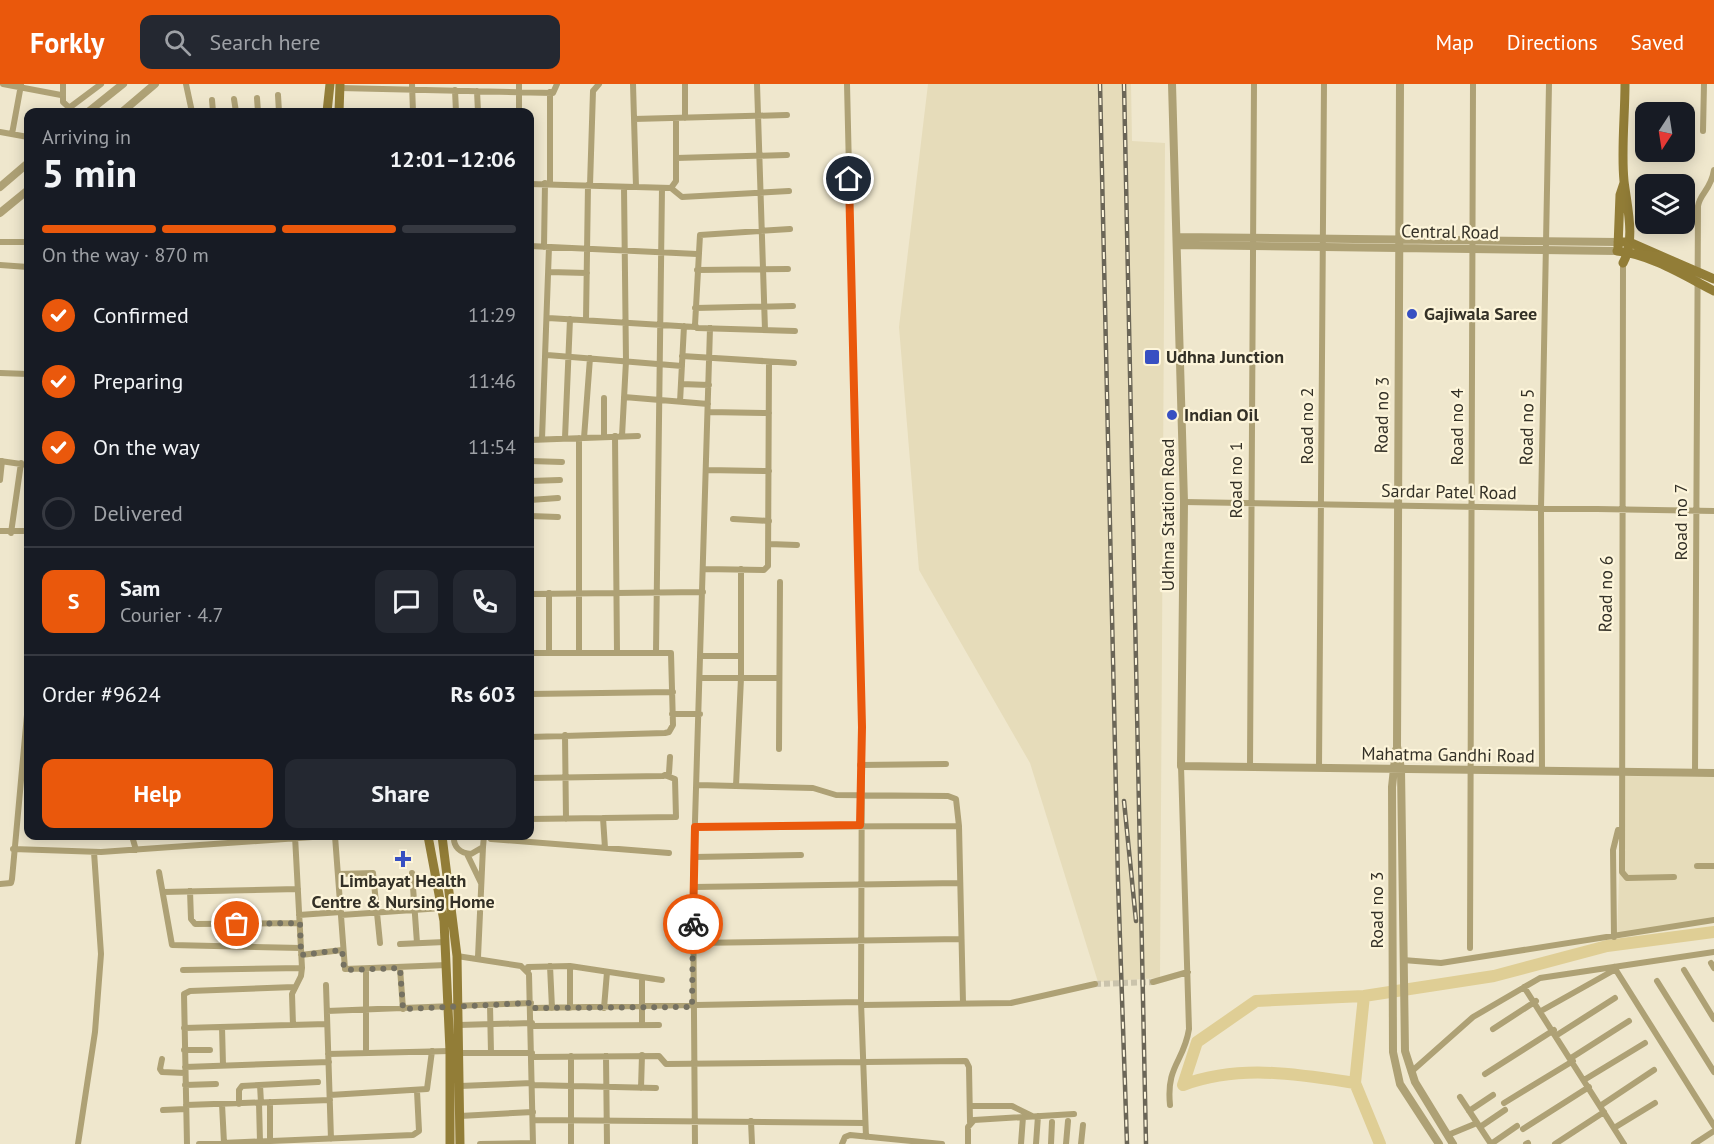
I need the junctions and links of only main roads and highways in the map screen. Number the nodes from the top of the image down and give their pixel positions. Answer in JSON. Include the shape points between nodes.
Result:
{"nodes":[{"id":1,"x":330,"y":84,"type":"edge"},
{"id":2,"x":1625,"y":84,"type":"edge"},
{"id":3,"x":340,"y":86,"type":"edge"},
{"id":4,"x":327,"y":108,"type":"edge"},
{"id":5,"x":339,"y":108,"type":"edge"},
{"id":6,"x":1624,"y":181,"type":"junction"},
{"id":7,"x":1618,"y":247,"type":"junction"},
{"id":8,"x":1629,"y":247,"type":"junction"},
{"id":9,"x":1714,"y":279,"type":"edge"},
{"id":10,"x":1714,"y":291,"type":"edge"},
{"id":11,"x":429,"y":840,"type":"edge"},
{"id":12,"x":442,"y":840,"type":"edge"},
{"id":13,"x":450,"y":1144,"type":"edge"},
{"id":14,"x":460,"y":1144,"type":"edge"}],
"edges":[{"from":1,"to":4,"type":"main road"},
{"from":2,"to":6,"type":"main road","name":"Road no 6"},
{"from":3,"to":5,"type":"main road"},
{"from":6,"to":7,"type":"main road","name":"Road no 6"},
{"from":6,"to":8,"type":"main road","name":"Road no 6"},
{"from":7,"to":8,"type":"main road","name":"Central Road"},
{"from":7,"to":8,"type":"main road","name":"Road no 6","via":[[1623,263]]},
{"from":8,"to":9,"type":"main road","name":"Central Road"},
{"from":8,"to":10,"type":"main road","name":"Central Road"},
{"from":11,"to":13,"type":"main road","via":[[442,908],[447,965]]},
{"from":12,"to":14,"type":"main road","via":[[457,956]]}]}
